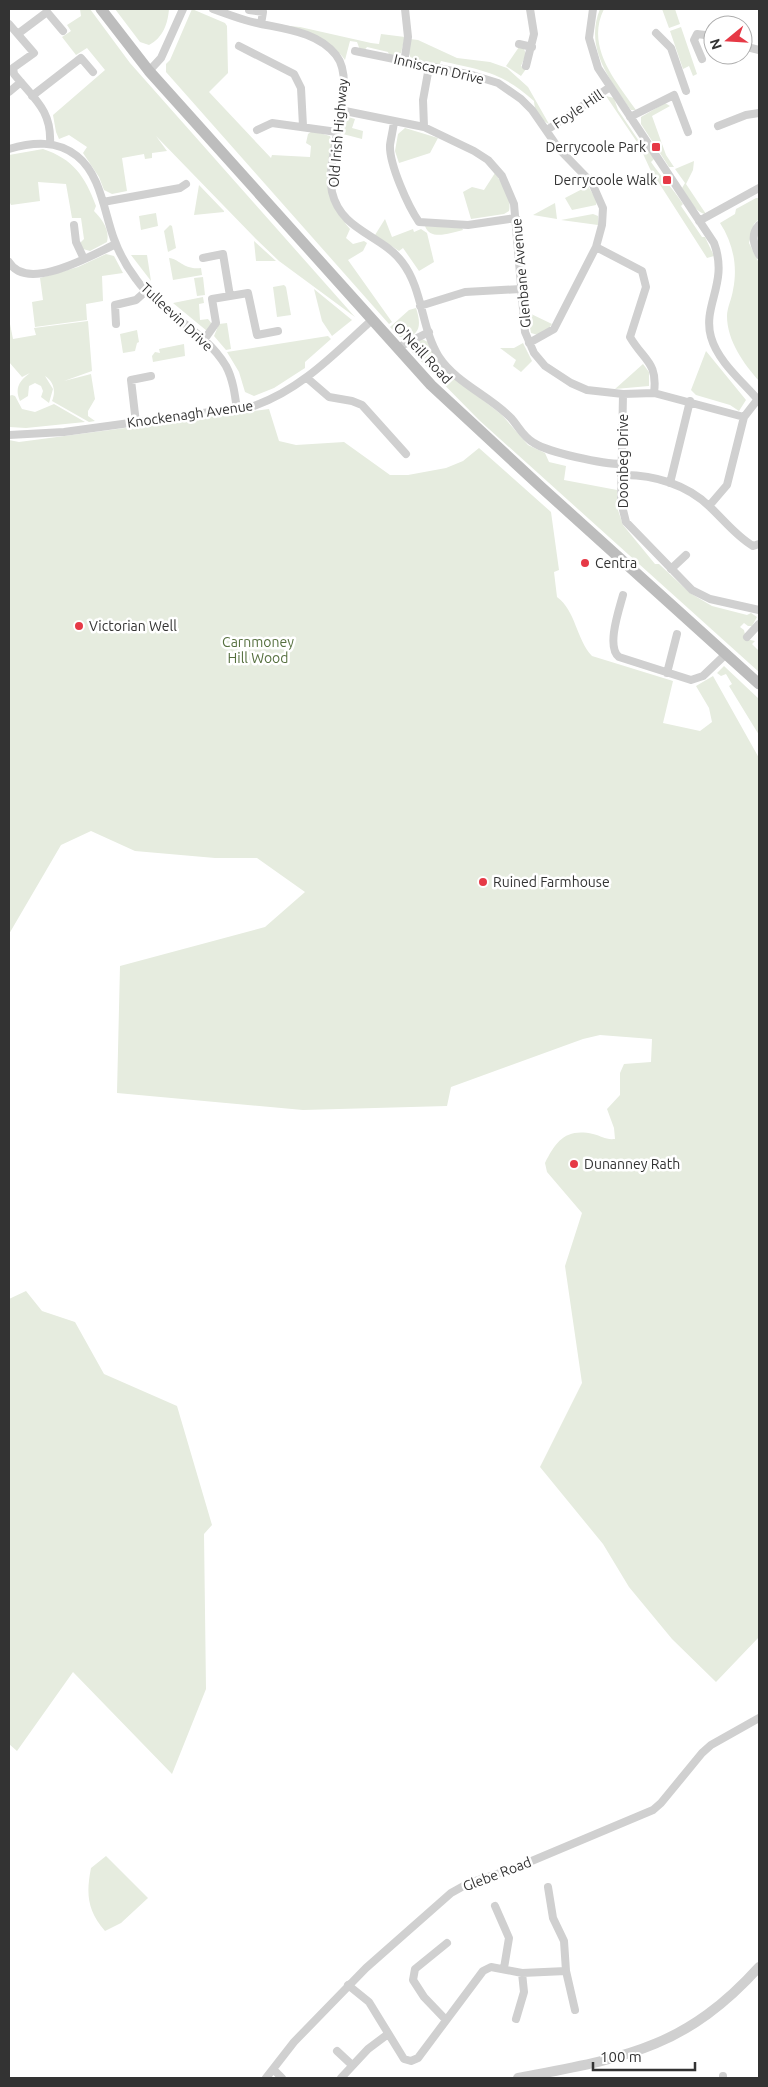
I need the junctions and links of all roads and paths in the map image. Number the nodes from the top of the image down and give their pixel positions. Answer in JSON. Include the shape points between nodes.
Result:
{"nodes":[{"id":1,"x":101,"y":9,"type":"edge"},
{"id":2,"x":183,"y":9,"type":"edge"},
{"id":3,"x":214,"y":9,"type":"edge"},
{"id":4,"x":405,"y":9,"type":"edge"},
{"id":5,"x":530,"y":9,"type":"edge"},
{"id":6,"x":594,"y":9,"type":"edge"},
{"id":7,"x":249,"y":10,"type":"edge"},
{"id":8,"x":9,"y":24,"type":"edge"},
{"id":9,"x":261,"y":24,"type":"junction"},
{"id":10,"x":63,"y":31,"type":"dead end"},
{"id":11,"x":19,"y":33,"type":"junction"},
{"id":12,"x":656,"y":34,"type":"dead end"},
{"id":13,"x":703,"y":35,"type":"edge"},
{"id":14,"x":519,"y":44,"type":"dead end"},
{"id":15,"x":239,"y":46,"type":"dead end"},
{"id":16,"x":532,"y":47,"type":"junction"},
{"id":17,"x":355,"y":51,"type":"dead end"},
{"id":18,"x":702,"y":59,"type":"dead end"},
{"id":19,"x":404,"y":62,"type":"junction"},
{"id":20,"x":526,"y":66,"type":"dead end"},
{"id":21,"x":429,"y":67,"type":"junction"},
{"id":22,"x":149,"y":71,"type":"junction"},
{"id":23,"x":92,"y":72,"type":"dead end"},
{"id":24,"x":21,"y":82,"type":"junction"},
{"id":25,"x":610,"y":87,"type":"junction"},
{"id":26,"x":9,"y":92,"type":"edge"},
{"id":27,"x":674,"y":95,"type":"junction"},
{"id":28,"x":32,"y":96,"type":"junction"},
{"id":29,"x":340,"y":110,"type":"junction"},
{"id":30,"x":759,"y":113,"type":"edge"},
{"id":31,"x":630,"y":117,"type":"junction"},
{"id":32,"x":394,"y":122,"type":"junction"},
{"id":33,"x":303,"y":126,"type":"junction"},
{"id":34,"x":718,"y":126,"type":"dead end"},
{"id":35,"x":424,"y":127,"type":"junction"},
{"id":36,"x":257,"y":130,"type":"dead end"},
{"id":37,"x":546,"y":130,"type":"junction"},
{"id":38,"x":337,"y":132,"type":"junction"},
{"id":39,"x":688,"y":132,"type":"dead end"},
{"id":40,"x":50,"y":144,"type":"junction"},
{"id":41,"x":9,"y":149,"type":"edge"},
{"id":42,"x":186,"y":184,"type":"dead end"},
{"id":43,"x":759,"y":188,"type":"edge"},
{"id":44,"x":102,"y":202,"type":"junction"},
{"id":45,"x":516,"y":218,"type":"junction"},
{"id":46,"x":699,"y":221,"type":"junction"},
{"id":47,"x":74,"y":225,"type":"dead end"},
{"id":48,"x":759,"y":226,"type":"edge"},
{"id":49,"x":116,"y":244,"type":"junction"},
{"id":50,"x":596,"y":247,"type":"junction"},
{"id":51,"x":759,"y":255,"type":"edge"},
{"id":52,"x":203,"y":258,"type":"dead end"},
{"id":53,"x":84,"y":259,"type":"junction"},
{"id":54,"x":9,"y":262,"type":"edge"},
{"id":55,"x":11,"y":274,"type":"edge"},
{"id":56,"x":521,"y":289,"type":"junction"},
{"id":57,"x":146,"y":291,"type":"junction"},
{"id":58,"x":230,"y":296,"type":"junction"},
{"id":59,"x":420,"y":306,"type":"junction"},
{"id":60,"x":372,"y":320,"type":"junction"},
{"id":61,"x":116,"y":324,"type":"dead end"},
{"id":62,"x":278,"y":331,"type":"dead end"},
{"id":63,"x":429,"y":332,"type":"junction"},
{"id":64,"x":204,"y":340,"type":"junction"},
{"id":65,"x":530,"y":343,"type":"junction"},
{"id":66,"x":397,"y":348,"type":"junction"},
{"id":67,"x":151,"y":376,"type":"dead end"},
{"id":68,"x":307,"y":378,"type":"junction"},
{"id":69,"x":654,"y":393,"type":"junction"},
{"id":70,"x":622,"y":394,"type":"junction"},
{"id":71,"x":758,"y":400,"type":"edge"},
{"id":72,"x":690,"y":401,"type":"junction"},
{"id":73,"x":237,"y":410,"type":"junction"},
{"id":74,"x":744,"y":417,"type":"junction"},
{"id":75,"x":136,"y":423,"type":"junction"},
{"id":76,"x":9,"y":435,"type":"edge"},
{"id":77,"x":406,"y":454,"type":"dead end"},
{"id":78,"x":622,"y":464,"type":"junction"},
{"id":79,"x":621,"y":475,"type":"junction"},
{"id":80,"x":670,"y":483,"type":"junction"},
{"id":81,"x":709,"y":506,"type":"junction"},
{"id":82,"x":759,"y":544,"type":"edge"},
{"id":83,"x":686,"y":555,"type":"dead end"},
{"id":84,"x":671,"y":569,"type":"junction"},
{"id":85,"x":623,"y":595,"type":"dead end"},
{"id":86,"x":759,"y":610,"type":"edge"},
{"id":87,"x":759,"y":624,"type":"edge"},
{"id":88,"x":744,"y":626,"type":"dead end"},
{"id":89,"x":677,"y":634,"type":"dead end"},
{"id":90,"x":726,"y":654,"type":"junction"},
{"id":91,"x":667,"y":673,"type":"junction"},
{"id":92,"x":759,"y":684,"type":"edge"},
{"id":93,"x":759,"y":1718,"type":"edge"},
{"id":94,"x":548,"y":1887,"type":"dead end"},
{"id":95,"x":495,"y":1906,"type":"dead end"},
{"id":96,"x":446,"y":1943,"type":"dead end"},
{"id":97,"x":759,"y":1967,"type":"edge"},
{"id":98,"x":504,"y":1968,"type":"junction"},
{"id":99,"x":566,"y":1972,"type":"junction"},
{"id":100,"x":522,"y":1973,"type":"junction"},
{"id":101,"x":348,"y":1985,"type":"junction"},
{"id":102,"x":575,"y":2010,"type":"dead end"},
{"id":103,"x":446,"y":2020,"type":"junction"},
{"id":104,"x":516,"y":2020,"type":"dead end"},
{"id":105,"x":388,"y":2034,"type":"junction"},
{"id":106,"x":337,"y":2050,"type":"dead end"},
{"id":107,"x":352,"y":2065,"type":"junction"},
{"id":108,"x":273,"y":2069,"type":"junction"},
{"id":109,"x":266,"y":2078,"type":"edge"},
{"id":110,"x":282,"y":2078,"type":"edge"},
{"id":111,"x":341,"y":2078,"type":"edge"},
{"id":112,"x":518,"y":2078,"type":"edge"}],
"edges":[{"from":1,"to":22,"type":"main road","name":"O'Neill Road"},
{"from":2,"to":22,"type":"street","via":[[161,58]]},
{"from":3,"to":9,"type":"street","name":"Old Irish Highway"},
{"from":4,"to":19,"type":"street","via":[[408,37]]},
{"from":5,"to":16,"type":"street","via":[[534,34]]},
{"from":6,"to":25,"type":"street","via":[[590,28],[591,50]]},
{"from":7,"to":9,"type":"street","via":[[263,12]]},
{"from":8,"to":11,"type":"street"},
{"from":9,"to":29,"type":"street","name":"Old Irish Highway","via":[[307,35],[335,55],[344,76]]},
{"from":10,"to":11,"type":"street","via":[[47,12]]},
{"from":11,"to":24,"type":"street","via":[[34,53],[13,68]]},
{"from":12,"to":27,"type":"street","via":[[671,48],[688,90]]},
{"from":13,"to":18,"type":"street","via":[[697,34],[694,40]]},
{"from":14,"to":16,"type":"street"},
{"from":15,"to":33,"type":"street","via":[[294,74],[301,88]]},
{"from":16,"to":20,"type":"street"},
{"from":17,"to":19,"type":"street","name":"Inniscarn Drive"},
{"from":19,"to":21,"type":"street","name":"Inniscarn Drive"},
{"from":21,"to":35,"type":"street","via":[[423,100]]},
{"from":21,"to":37,"type":"street","name":"Inniscarn Drive","via":[[498,83],[522,98]]},
{"from":22,"to":60,"type":"main road","name":"O'Neill Road"},
{"from":23,"to":28,"type":"street","via":[[81,58]]},
{"from":24,"to":26,"type":"street"},
{"from":24,"to":28,"type":"street"},
{"from":25,"to":31,"type":"street"},
{"from":25,"to":37,"type":"street","name":"Foyle Hill"},
{"from":27,"to":31,"type":"street"},
{"from":27,"to":39,"type":"street"},
{"from":28,"to":40,"type":"street","via":[[48,117]]},
{"from":29,"to":32,"type":"street","name":"Glenbane Avenue"},
{"from":29,"to":38,"type":"street","name":"Old Irish Highway"},
{"from":30,"to":34,"type":"street"},
{"from":31,"to":46,"type":"street"},
{"from":32,"to":35,"type":"street","name":"Glenbane Avenue"},
{"from":32,"to":45,"type":"street","via":[[391,156],[411,211],[419,222],[468,225]]},
{"from":33,"to":36,"type":"street","via":[[272,123]]},
{"from":33,"to":38,"type":"street"},
{"from":35,"to":45,"type":"street","name":"Glenbane Avenue","via":[[488,160],[509,188]]},
{"from":37,"to":50,"type":"street","name":"Inniscarn Drive","via":[[558,149],[597,192],[602,208],[602,225]]},
{"from":38,"to":59,"type":"street","name":"Old Irish Highway","via":[[331,181],[338,208],[356,228],[403,263]]},
{"from":40,"to":41,"type":"street","name":"Tulleevin Drive"},
{"from":40,"to":44,"type":"street","name":"Tulleevin Drive","via":[[69,150],[79,158],[96,181]]},
{"from":42,"to":44,"type":"street","via":[[180,188]]},
{"from":43,"to":46,"type":"street"},
{"from":44,"to":49,"type":"street","name":"Tulleevin Drive"},
{"from":45,"to":56,"type":"street","name":"Glenbane Avenue"},
{"from":46,"to":71,"type":"street","via":[[714,243],[719,261],[718,285],[710,318],[711,337],[725,363]]},
{"from":47,"to":53,"type":"street","via":[[76,242]]},
{"from":48,"to":51,"type":"street","via":[[753,237]]},
{"from":49,"to":53,"type":"street"},
{"from":49,"to":57,"type":"street","name":"Tulleevin Drive"},
{"from":50,"to":65,"type":"street","name":"Inniscarn Drive","via":[[554,329]]},
{"from":50,"to":69,"type":"street","via":[[642,271],[646,287],[630,337],[637,350],[653,366],[656,379]]},
{"from":52,"to":58,"type":"street","via":[[223,254]]},
{"from":53,"to":55,"type":"street","via":[[36,274]]},
{"from":54,"to":55,"type":"street"},
{"from":56,"to":59,"type":"street","via":[[464,292]]},
{"from":56,"to":65,"type":"street","name":"Glenbane Avenue","via":[[525,332]]},
{"from":57,"to":61,"type":"street","via":[[136,300],[115,305]]},
{"from":57,"to":64,"type":"street","name":"Tulleevin Drive"},
{"from":58,"to":62,"type":"street","via":[[248,293],[256,335]]},
{"from":58,"to":64,"type":"street","via":[[212,299],[216,323]]},
{"from":59,"to":63,"type":"street","name":"Old Irish Highway"},
{"from":60,"to":66,"type":"main road","name":"O'Neill Road"},
{"from":60,"to":68,"type":"street","name":"Knockenagh Avenue"},
{"from":63,"to":66,"type":"street"},
{"from":63,"to":78,"type":"street","name":"Old Irish Highway","via":[[444,364],[506,414],[532,442],[557,452]]},
{"from":64,"to":73,"type":"street","name":"Tulleevin Drive","via":[[226,366]]},
{"from":65,"to":70,"type":"street","name":"Glenbane Avenue","via":[[545,366],[571,383],[587,390]]},
{"from":66,"to":90,"type":"main road","name":"O'Neill Road","via":[[483,434]]},
{"from":67,"to":75,"type":"street","via":[[131,380]]},
{"from":68,"to":73,"type":"street","name":"Knockenagh Avenue","via":[[281,395]]},
{"from":68,"to":77,"type":"street","via":[[329,398],[362,405]]},
{"from":69,"to":70,"type":"street","name":"Glenbane Avenue"},
{"from":69,"to":72,"type":"street","name":"Glenbane Avenue"},
{"from":70,"to":78,"type":"street","name":"Doonbeg Drive"},
{"from":71,"to":74,"type":"street"},
{"from":72,"to":74,"type":"street","name":"Glenbane Avenue"},
{"from":72,"to":80,"type":"street"},
{"from":73,"to":75,"type":"street","name":"Knockenagh Avenue"},
{"from":74,"to":81,"type":"street","via":[[727,485]]},
{"from":75,"to":76,"type":"street","name":"Knockenagh Avenue"},
{"from":78,"to":79,"type":"street","name":"Doonbeg Drive"},
{"from":79,"to":80,"type":"street"},
{"from":79,"to":84,"type":"street","name":"Doonbeg Drive","via":[[621,502],[626,522]]},
{"from":80,"to":81,"type":"street","via":[[694,492]]},
{"from":81,"to":82,"type":"street","via":[[742,540],[753,546]]},
{"from":83,"to":84,"type":"street"},
{"from":84,"to":86,"type":"street","name":"Doonbeg Drive","via":[[701,595]]},
{"from":85,"to":91,"type":"street","via":[[614,636],[614,654]]},
{"from":87,"to":88,"type":"street","via":[[749,635]]},
{"from":89,"to":91,"type":"street"},
{"from":90,"to":91,"type":"street","via":[[709,672],[697,679]]},
{"from":90,"to":92,"type":"main road","name":"O'Neill Road"},
{"from":93,"to":101,"type":"street","name":"Glebe Road","via":[[711,1745],[653,1810],[451,1893]]},
{"from":94,"to":99,"type":"street","via":[[553,1918],[564,1941]]},
{"from":95,"to":98,"type":"street","via":[[509,1938]]},
{"from":96,"to":103,"type":"street","via":[[415,1968],[413,1980]]},
{"from":97,"to":112,"type":"street","via":[[727,2000],[669,2039],[616,2059]]},
{"from":98,"to":100,"type":"street"},
{"from":98,"to":103,"type":"street","via":[[491,1967],[483,1971]]},
{"from":99,"to":100,"type":"street"},
{"from":99,"to":102,"type":"street"},
{"from":100,"to":104,"type":"street","via":[[524,1992]]},
{"from":101,"to":105,"type":"street","via":[[369,2002]]},
{"from":101,"to":108,"type":"street","name":"Glebe Road"},
{"from":103,"to":105,"type":"street","via":[[418,2058],[411,2062],[404,2059]]},
{"from":105,"to":107,"type":"street"},
{"from":106,"to":107,"type":"street"},
{"from":107,"to":111,"type":"street"},
{"from":108,"to":109,"type":"street","name":"Glebe Road"},
{"from":108,"to":110,"type":"street"}]}
